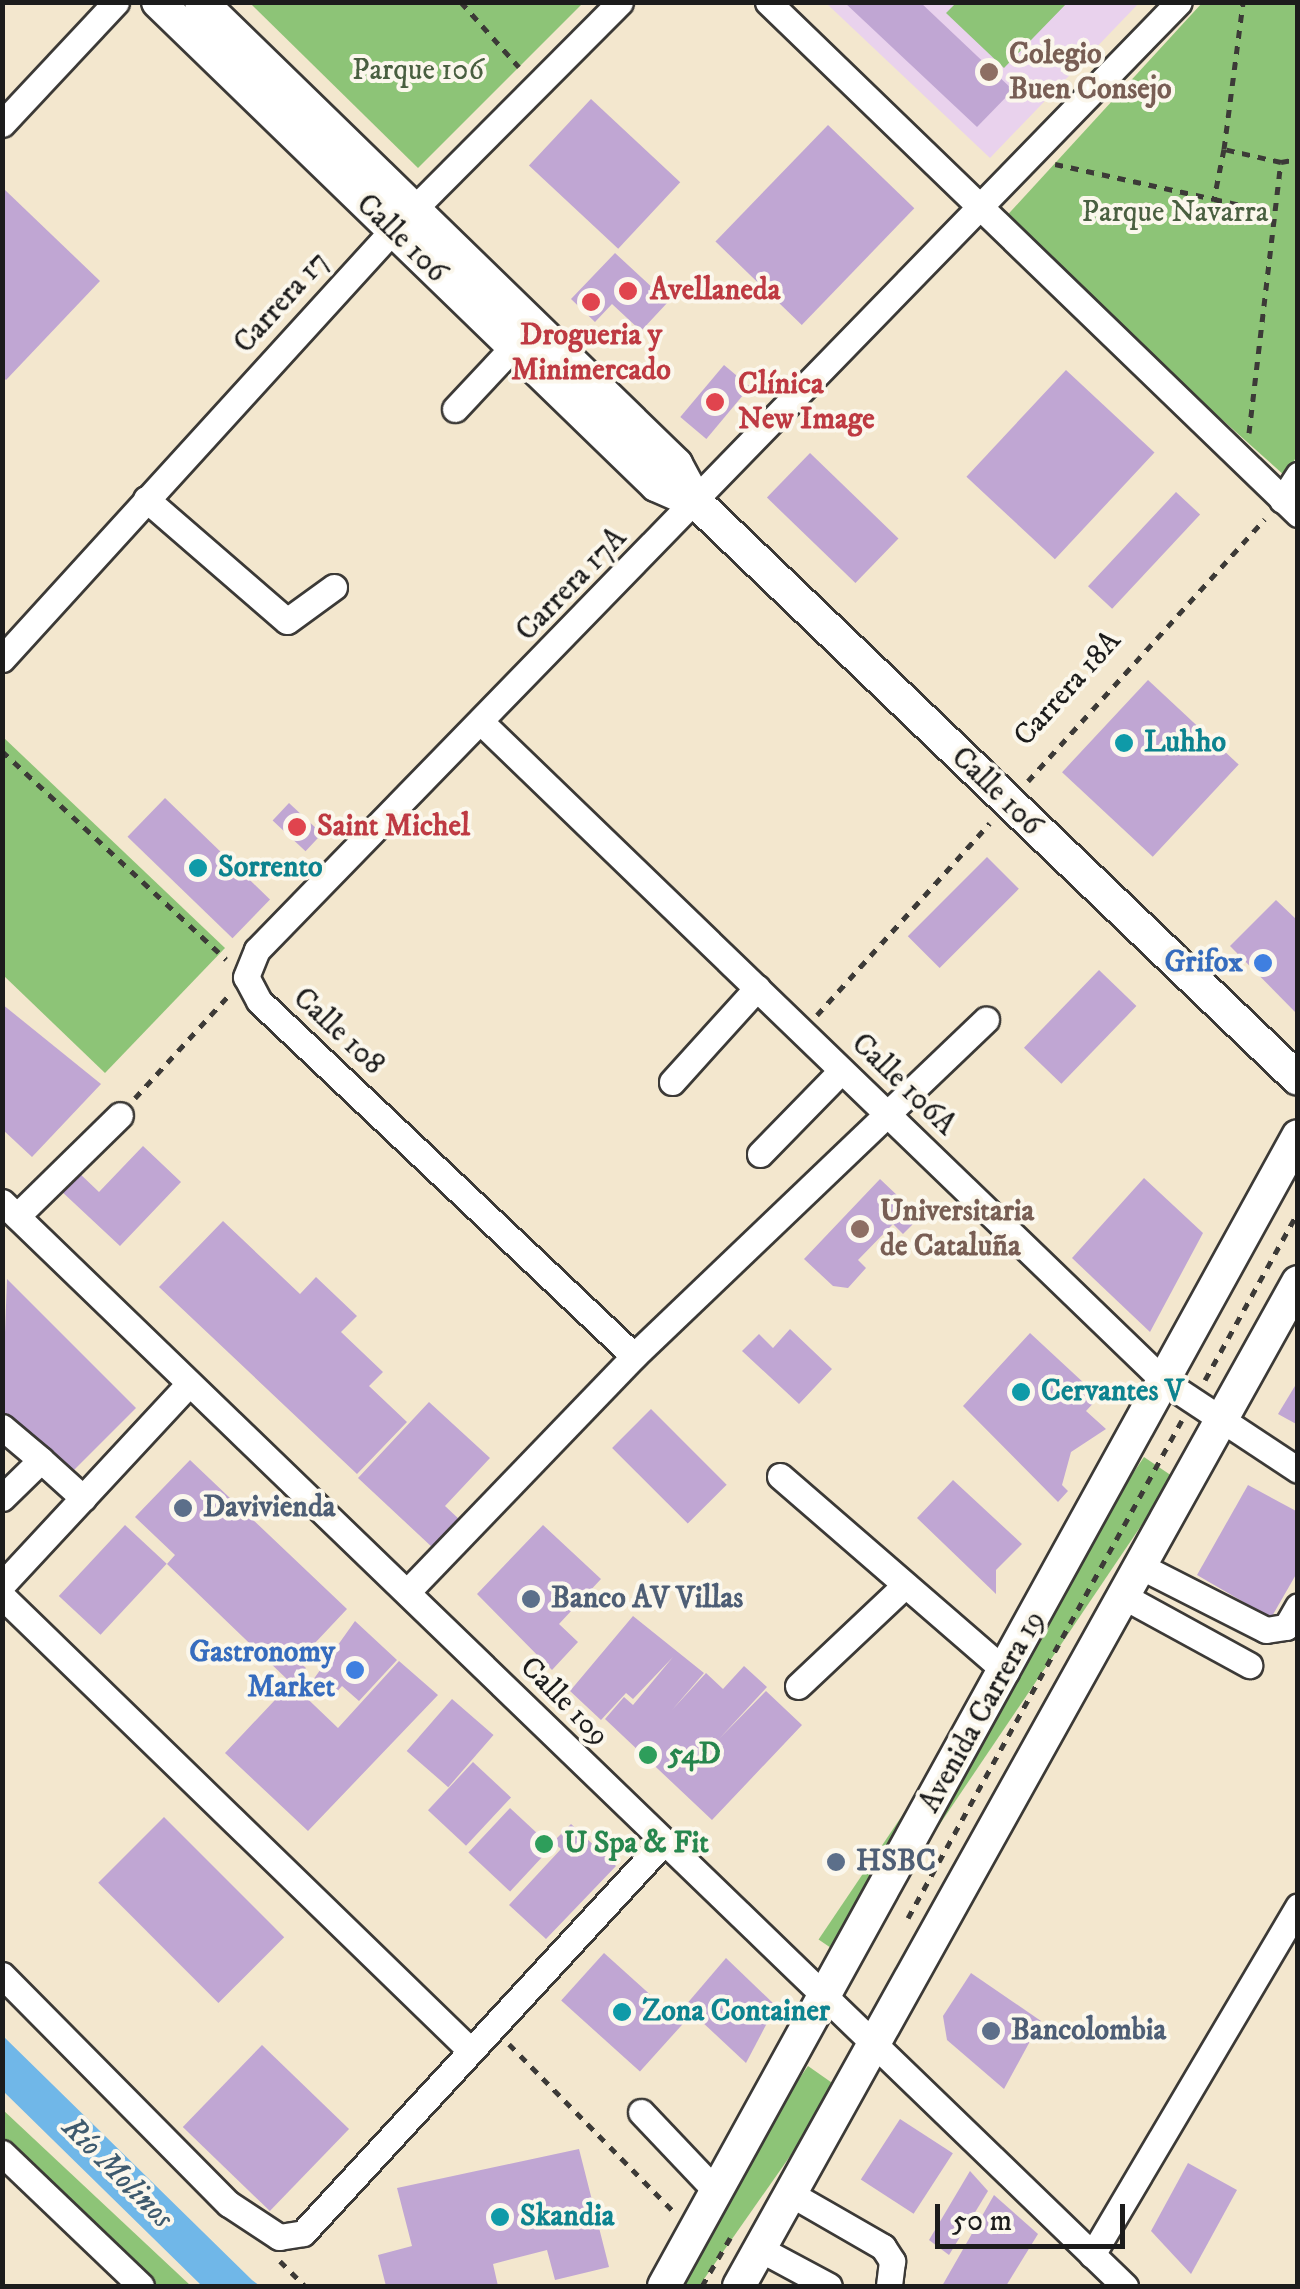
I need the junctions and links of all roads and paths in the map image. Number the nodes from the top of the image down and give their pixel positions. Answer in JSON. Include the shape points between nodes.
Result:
{"nodes":[{"id":1,"x":116,"y":2,"type":"edge"},
{"id":2,"x":158,"y":2,"type":"edge"},
{"id":3,"x":201,"y":2,"type":"edge"},
{"id":4,"x":461,"y":2,"type":"edge"},
{"id":5,"x":620,"y":2,"type":"edge"},
{"id":6,"x":768,"y":2,"type":"edge"},
{"id":7,"x":1179,"y":2,"type":"edge"},
{"id":8,"x":1243,"y":2,"type":"edge"},
{"id":9,"x":523,"y":71,"type":"dead end"},
{"id":10,"x":2,"y":124,"type":"edge"},
{"id":11,"x":1224,"y":149,"type":"junction"},
{"id":12,"x":1030,"y":159,"type":"junction"},
{"id":13,"x":1298,"y":159,"type":"edge"},
{"id":14,"x":1282,"y":162,"type":"junction"},
{"id":15,"x":1214,"y":200,"type":"junction"},
{"id":16,"x":980,"y":212,"type":"junction"},
{"id":17,"x":1271,"y":212,"type":"junction"},
{"id":18,"x":404,"y":219,"type":"junction"},
{"id":19,"x":513,"y":347,"type":"junction"},
{"id":20,"x":455,"y":409,"type":"dead end"},
{"id":21,"x":1246,"y":466,"type":"junction"},
{"id":22,"x":1298,"y":475,"type":"edge"},
{"id":23,"x":146,"y":500,"type":"junction"},
{"id":24,"x":697,"y":503,"type":"junction"},
{"id":25,"x":1290,"y":507,"type":"edge"},
{"id":26,"x":334,"y":587,"type":"dead end"},
{"id":27,"x":2,"y":659,"type":"edge"},
{"id":28,"x":482,"y":722,"type":"junction"},
{"id":29,"x":2,"y":751,"type":"edge"},
{"id":30,"x":1008,"y":804,"type":"junction"},
{"id":31,"x":246,"y":977,"type":"junction"},
{"id":32,"x":757,"y":988,"type":"junction"},
{"id":33,"x":986,"y":1020,"type":"dead end"},
{"id":34,"x":802,"y":1032,"type":"junction"},
{"id":35,"x":841,"y":1071,"type":"junction"},
{"id":36,"x":1298,"y":1080,"type":"edge"},
{"id":37,"x":672,"y":1082,"type":"dead end"},
{"id":38,"x":120,"y":1115,"type":"joint"},
{"id":39,"x":888,"y":1117,"type":"junction"},
{"id":40,"x":1298,"y":1136,"type":"edge"},
{"id":41,"x":760,"y":1154,"type":"dead end"},
{"id":42,"x":10,"y":1209,"type":"edge"},
{"id":43,"x":1298,"y":1212,"type":"edge"},
{"id":44,"x":1298,"y":1282,"type":"edge"},
{"id":45,"x":634,"y":1356,"type":"junction"},
{"id":46,"x":1164,"y":1382,"type":"junction"},
{"id":47,"x":189,"y":1384,"type":"junction"},
{"id":48,"x":1190,"y":1406,"type":"junction"},
{"id":49,"x":1220,"y":1422,"type":"junction"},
{"id":50,"x":2,"y":1427,"type":"edge"},
{"id":51,"x":41,"y":1460,"type":"junction"},
{"id":52,"x":1298,"y":1470,"type":"edge"},
{"id":53,"x":780,"y":1476,"type":"dead end"},
{"id":54,"x":2,"y":1498,"type":"edge"},
{"id":55,"x":84,"y":1498,"type":"junction"},
{"id":56,"x":1140,"y":1566,"type":"junction"},
{"id":57,"x":2,"y":1585,"type":"edge"},
{"id":58,"x":906,"y":1585,"type":"junction"},
{"id":59,"x":408,"y":1591,"type":"junction"},
{"id":60,"x":2,"y":1596,"type":"edge"},
{"id":61,"x":1124,"y":1596,"type":"junction"},
{"id":62,"x":1298,"y":1606,"type":"edge"},
{"id":63,"x":1250,"y":1665,"type":"dead end"},
{"id":64,"x":1006,"y":1672,"type":"junction"},
{"id":65,"x":798,"y":1686,"type":"dead end"},
{"id":66,"x":662,"y":1846,"type":"junction"},
{"id":67,"x":1298,"y":1906,"type":"edge"},
{"id":68,"x":898,"y":1935,"type":"dead end"},
{"id":69,"x":2,"y":1975,"type":"edge"},
{"id":70,"x":824,"y":2000,"type":"junction"},
{"id":71,"x":492,"y":2027,"type":"junction"},
{"id":72,"x":873,"y":2049,"type":"junction"},
{"id":73,"x":470,"y":2050,"type":"junction"},
{"id":74,"x":641,"y":2112,"type":"dead end"},
{"id":75,"x":2,"y":2153,"type":"edge"},
{"id":76,"x":717,"y":2192,"type":"junction"},
{"id":77,"x":791,"y":2194,"type":"junction"},
{"id":78,"x":682,"y":2220,"type":"dead end"},
{"id":79,"x":276,"y":2246,"type":"junction"},
{"id":80,"x":760,"y":2249,"type":"junction"},
{"id":81,"x":1092,"y":2255,"type":"junction"},
{"id":82,"x":141,"y":2286,"type":"edge"},
{"id":83,"x":305,"y":2286,"type":"edge"},
{"id":84,"x":664,"y":2286,"type":"edge"},
{"id":85,"x":739,"y":2286,"type":"edge"},
{"id":86,"x":829,"y":2286,"type":"edge"},
{"id":87,"x":889,"y":2286,"type":"edge"},
{"id":88,"x":1125,"y":2286,"type":"edge"}],
"edges":[{"from":1,"to":10,"type":"street"},
{"from":2,"to":18,"type":"main road","name":"Calle 106"},
{"from":3,"to":18,"type":"main road","name":"Calle 106"},
{"from":4,"to":9,"type":"path"},
{"from":5,"to":18,"type":"street","name":"Carrera 17"},
{"from":6,"to":16,"type":"street"},
{"from":7,"to":12,"type":"street","name":"Carrera 17A"},
{"from":8,"to":11,"type":"path"},
{"from":11,"to":14,"type":"path"},
{"from":11,"to":15,"type":"path"},
{"from":12,"to":15,"type":"path"},
{"from":12,"to":16,"type":"street","name":"Carrera 17A"},
{"from":13,"to":14,"type":"path"},
{"from":14,"to":17,"type":"path"},
{"from":15,"to":17,"type":"path"},
{"from":16,"to":21,"type":"street"},
{"from":16,"to":24,"type":"street","name":"Carrera 17A"},
{"from":17,"to":21,"type":"path"},
{"from":18,"to":19,"type":"main road","name":"Calle 106"},
{"from":18,"to":23,"type":"street","name":"Carrera 17"},
{"from":18,"to":24,"type":"main road","name":"Calle 106","via":[[676,464]]},
{"from":19,"to":20,"type":"street"},
{"from":19,"to":24,"type":"main road","name":"Calle 106","via":[[656,485]]},
{"from":21,"to":25,"type":"street"},
{"from":22,"to":25,"type":"street"},
{"from":23,"to":26,"type":"street","via":[[286,621]]},
{"from":23,"to":27,"type":"street","name":"Carrera 17"},
{"from":24,"to":28,"type":"street","name":"Carrera 17A"},
{"from":24,"to":30,"type":"main road","name":"Calle 106"},
{"from":25,"to":30,"type":"path","name":"Carrera 18A"},
{"from":28,"to":31,"type":"street","name":"Carrera 17A","via":[[257,950]]},
{"from":28,"to":32,"type":"street","name":"Calle 106A"},
{"from":29,"to":31,"type":"path"},
{"from":30,"to":34,"type":"path","name":"Carrera 18A"},
{"from":30,"to":36,"type":"main road","name":"Calle 106"},
{"from":31,"to":38,"type":"path"},
{"from":31,"to":45,"type":"street","name":"Calle 108","via":[[259,1001]]},
{"from":32,"to":34,"type":"street","name":"Calle 106A"},
{"from":32,"to":37,"type":"street"},
{"from":33,"to":39,"type":"street"},
{"from":34,"to":35,"type":"street","name":"Calle 106A"},
{"from":35,"to":39,"type":"street","name":"Calle 106A"},
{"from":35,"to":41,"type":"street"},
{"from":38,"to":42,"type":"street"},
{"from":39,"to":45,"type":"street"},
{"from":39,"to":46,"type":"street","name":"Calle 106A"},
{"from":40,"to":46,"type":"main road","name":"Avenida Carrera 19"},
{"from":42,"to":47,"type":"street","name":"Calle 109"},
{"from":43,"to":48,"type":"path"},
{"from":44,"to":49,"type":"main road"},
{"from":45,"to":59,"type":"street"},
{"from":46,"to":48,"type":"street","name":"Calle 106A"},
{"from":46,"to":64,"type":"main road","name":"Avenida Carrera 19"},
{"from":47,"to":55,"type":"street"},
{"from":47,"to":59,"type":"street","name":"Calle 109"},
{"from":48,"to":49,"type":"street","name":"Calle 106A"},
{"from":48,"to":68,"type":"path"},
{"from":49,"to":52,"type":"street","name":"Calle 106A"},
{"from":49,"to":56,"type":"main road"},
{"from":50,"to":51,"type":"street"},
{"from":51,"to":54,"type":"street"},
{"from":51,"to":55,"type":"street"},
{"from":53,"to":58,"type":"street"},
{"from":55,"to":57,"type":"street"},
{"from":56,"to":61,"type":"main road"},
{"from":56,"to":62,"type":"street","via":[[1266,1630],[1286,1628]]},
{"from":58,"to":64,"type":"street"},
{"from":58,"to":65,"type":"street"},
{"from":59,"to":66,"type":"street","name":"Calle 109"},
{"from":60,"to":73,"type":"street"},
{"from":61,"to":63,"type":"street"},
{"from":61,"to":72,"type":"main road"},
{"from":64,"to":70,"type":"main road","name":"Avenida Carrera 19"},
{"from":66,"to":70,"type":"street","name":"Calle 109"},
{"from":66,"to":71,"type":"street"},
{"from":67,"to":81,"type":"street"},
{"from":69,"to":79,"type":"street"},
{"from":70,"to":72,"type":"street","name":"Calle 109"},
{"from":70,"to":76,"type":"main road","name":"Avenida Carrera 19"},
{"from":71,"to":73,"type":"street"},
{"from":71,"to":78,"type":"path"},
{"from":72,"to":77,"type":"main road"},
{"from":72,"to":81,"type":"street","name":"Calle 109"},
{"from":73,"to":79,"type":"street","via":[[321,2216]]},
{"from":74,"to":76,"type":"street"},
{"from":75,"to":82,"type":"street"},
{"from":76,"to":84,"type":"main road","name":"Avenida Carrera 19"},
{"from":77,"to":80,"type":"main road"},
{"from":77,"to":87,"type":"street","via":[[883,2247],[892,2261]]},
{"from":79,"to":83,"type":"path"},
{"from":80,"to":85,"type":"main road"},
{"from":80,"to":86,"type":"street"},
{"from":81,"to":88,"type":"street","name":"Calle 109"}]}
